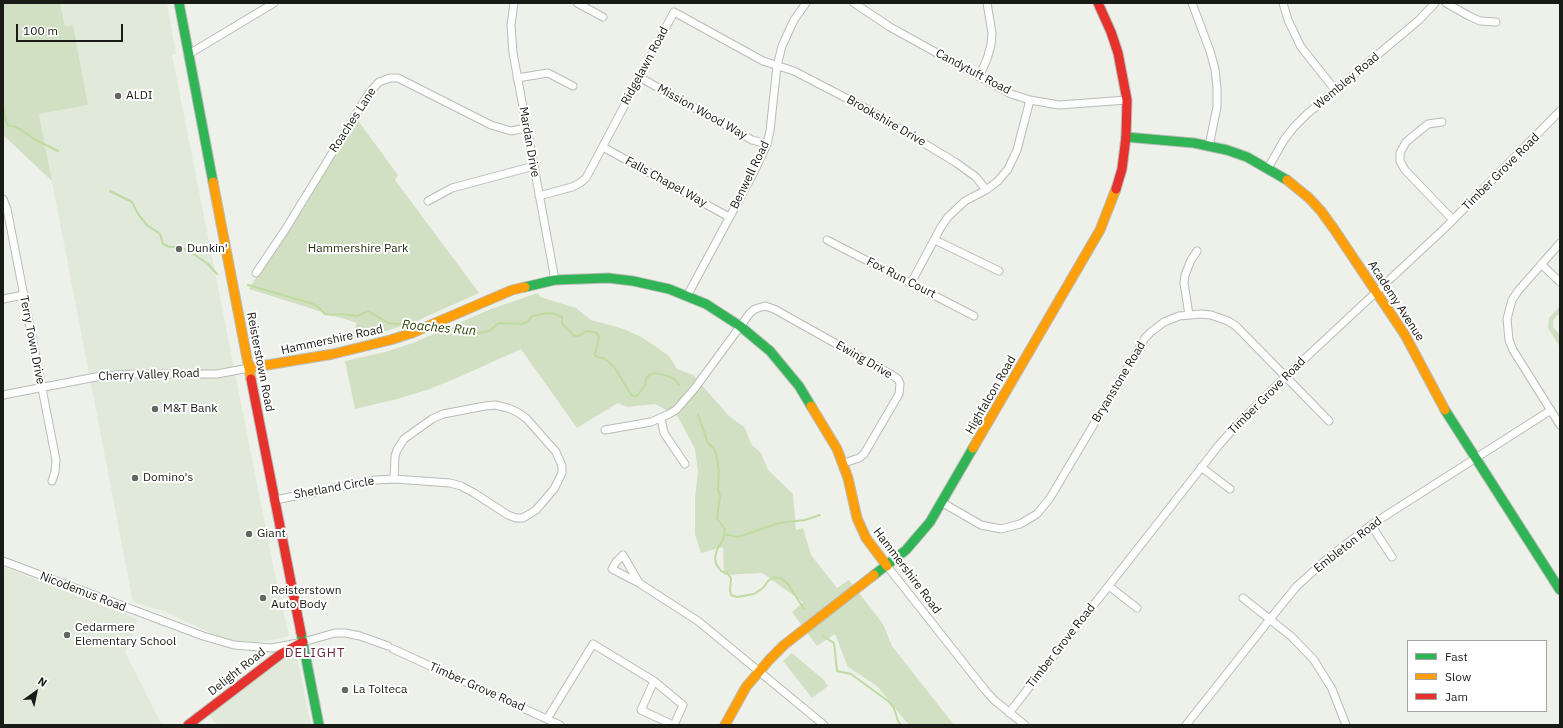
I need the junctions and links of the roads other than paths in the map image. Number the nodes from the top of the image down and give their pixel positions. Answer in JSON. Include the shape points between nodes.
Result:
{"nodes":[{"id":1,"x":179,"y":3,"type":"edge"},
{"id":2,"x":274,"y":3,"type":"edge"},
{"id":3,"x":514,"y":3,"type":"edge"},
{"id":4,"x":577,"y":3,"type":"edge"},
{"id":5,"x":806,"y":3,"type":"edge"},
{"id":6,"x":854,"y":3,"type":"edge"},
{"id":7,"x":987,"y":3,"type":"edge"},
{"id":8,"x":1098,"y":3,"type":"edge"},
{"id":9,"x":1192,"y":3,"type":"edge"},
{"id":10,"x":1283,"y":3,"type":"edge"},
{"id":11,"x":1435,"y":3,"type":"edge"},
{"id":12,"x":1446,"y":3,"type":"edge"},
{"id":13,"x":603,"y":17,"type":"dead end"},
{"id":14,"x":1496,"y":22,"type":"dead end"},
{"id":15,"x":189,"y":54,"type":"junction"},
{"id":16,"x":777,"y":66,"type":"junction"},
{"id":17,"x":639,"y":76,"type":"junction"},
{"id":18,"x":979,"y":77,"type":"junction"},
{"id":19,"x":517,"y":78,"type":"junction"},
{"id":20,"x":573,"y":86,"type":"dead end"},
{"id":21,"x":1336,"y":91,"type":"junction"},
{"id":22,"x":1030,"y":100,"type":"junction"},
{"id":23,"x":1127,"y":100,"type":"junction"},
{"id":24,"x":1560,"y":111,"type":"edge"},
{"id":25,"x":1442,"y":122,"type":"dead end"},
{"id":26,"x":526,"y":128,"type":"junction"},
{"id":27,"x":1126,"y":137,"type":"junction"},
{"id":28,"x":767,"y":144,"type":"junction"},
{"id":29,"x":1209,"y":146,"type":"junction"},
{"id":30,"x":603,"y":147,"type":"junction"},
{"id":31,"x":534,"y":166,"type":"junction"},
{"id":32,"x":1268,"y":168,"type":"junction"},
{"id":33,"x":986,"y":190,"type":"junction"},
{"id":34,"x":539,"y":196,"type":"junction"},
{"id":35,"x":3,"y":199,"type":"edge"},
{"id":36,"x":428,"y":201,"type":"dead end"},
{"id":37,"x":729,"y":217,"type":"junction"},
{"id":38,"x":1453,"y":220,"type":"junction"},
{"id":39,"x":827,"y":240,"type":"dead end"},
{"id":40,"x":935,"y":240,"type":"junction"},
{"id":41,"x":1560,"y":243,"type":"edge"},
{"id":42,"x":1197,"y":251,"type":"dead end"},
{"id":43,"x":1541,"y":264,"type":"junction"},
{"id":44,"x":999,"y":271,"type":"dead end"},
{"id":45,"x":256,"y":273,"type":"dead end"},
{"id":46,"x":555,"y":280,"type":"junction"},
{"id":47,"x":1560,"y":282,"type":"edge"},
{"id":48,"x":911,"y":283,"type":"junction"},
{"id":49,"x":1376,"y":292,"type":"junction"},
{"id":50,"x":24,"y":295,"type":"junction"},
{"id":51,"x":688,"y":296,"type":"junction"},
{"id":52,"x":3,"y":298,"type":"edge"},
{"id":53,"x":1189,"y":315,"type":"junction"},
{"id":54,"x":974,"y":316,"type":"dead end"},
{"id":55,"x":740,"y":326,"type":"junction"},
{"id":56,"x":249,"y":368,"type":"junction"},
{"id":57,"x":1286,"y":376,"type":"junction"},
{"id":58,"x":42,"y":388,"type":"junction"},
{"id":59,"x":3,"y":395,"type":"edge"},
{"id":60,"x":1550,"y":410,"type":"junction"},
{"id":61,"x":661,"y":418,"type":"junction"},
{"id":62,"x":1329,"y":421,"type":"dead end"},
{"id":63,"x":1560,"y":425,"type":"edge"},
{"id":64,"x":605,"y":430,"type":"dead end"},
{"id":65,"x":1475,"y":458,"type":"junction"},
{"id":66,"x":844,"y":463,"type":"junction"},
{"id":67,"x":685,"y":464,"type":"dead end"},
{"id":68,"x":1201,"y":467,"type":"junction"},
{"id":69,"x":394,"y":479,"type":"junction"},
{"id":70,"x":52,"y":482,"type":"dead end"},
{"id":71,"x":1230,"y":490,"type":"dead end"},
{"id":72,"x":275,"y":500,"type":"junction"},
{"id":73,"x":943,"y":503,"type":"junction"},
{"id":74,"x":1371,"y":525,"type":"junction"},
{"id":75,"x":1392,"y":557,"type":"dead end"},
{"id":76,"x":3,"y":561,"type":"edge"},
{"id":77,"x":887,"y":566,"type":"junction"},
{"id":78,"x":639,"y":584,"type":"dead end"},
{"id":79,"x":1108,"y":586,"type":"junction"},
{"id":80,"x":1560,"y":590,"type":"edge"},
{"id":81,"x":1243,"y":598,"type":"dead end"},
{"id":82,"x":1137,"y":608,"type":"dead end"},
{"id":83,"x":1270,"y":619,"type":"junction"},
{"id":84,"x":303,"y":642,"type":"junction"},
{"id":85,"x":758,"y":672,"type":"junction"},
{"id":86,"x":654,"y":681,"type":"junction"},
{"id":87,"x":1009,"y":713,"type":"junction"},
{"id":88,"x":547,"y":719,"type":"junction"},
{"id":89,"x":188,"y":725,"type":"edge"},
{"id":90,"x":319,"y":725,"type":"edge"},
{"id":91,"x":560,"y":725,"type":"edge"},
{"id":92,"x":673,"y":725,"type":"edge"},
{"id":93,"x":725,"y":725,"type":"edge"},
{"id":94,"x":824,"y":725,"type":"edge"},
{"id":95,"x":1025,"y":725,"type":"edge"},
{"id":96,"x":1186,"y":725,"type":"edge"},
{"id":97,"x":1346,"y":725,"type":"edge"}],
"edges":[{"from":1,"to":15,"type":"street","name":"Reisterstown Road"},
{"from":2,"to":15,"type":"street"},
{"from":3,"to":19,"type":"street","name":"Mardan Drive","via":[[511,39]]},
{"from":4,"to":13,"type":"street"},
{"from":5,"to":16,"type":"street","name":"Benwell Road","via":[[787,32]]},
{"from":6,"to":18,"type":"street","name":"Candytuft Road","via":[[890,27]]},
{"from":7,"to":18,"type":"street","via":[[992,33],[991,45]]},
{"from":8,"to":23,"type":"street","name":"Highfalcon Road","via":[[1112,32]]},
{"from":9,"to":29,"type":"street","via":[[1210,51],[1218,88]]},
{"from":10,"to":21,"type":"street","via":[[1301,47]]},
{"from":11,"to":21,"type":"street","name":"Wembley Road"},
{"from":12,"to":14,"type":"street","via":[[1480,21]]},
{"from":15,"to":56,"type":"street","name":"Reisterstown Road"},
{"from":16,"to":17,"type":"street","name":"Ridgelawn Road","via":[[763,61],[674,12]]},
{"from":16,"to":28,"type":"street","name":"Benwell Road"},
{"from":16,"to":33,"type":"street","name":"Brookshire Drive","via":[[801,75],[906,131],[976,177]]},
{"from":17,"to":28,"type":"street","name":"Mission Wood Way","via":[[752,140]]},
{"from":17,"to":30,"type":"street","name":"Ridgelawn Road"},
{"from":18,"to":22,"type":"street","name":"Candytuft Road","via":[[1011,94]]},
{"from":19,"to":20,"type":"street","via":[[548,73]]},
{"from":19,"to":26,"type":"street","name":"Mardan Drive"},
{"from":21,"to":32,"type":"street","name":"Wembley Road","via":[[1294,127]]},
{"from":22,"to":23,"type":"street","name":"Candytuft Road","via":[[1066,105]]},
{"from":22,"to":33,"type":"street","via":[[1012,162],[1003,176]]},
{"from":23,"to":27,"type":"street","name":"Highfalcon Road"},
{"from":24,"to":38,"type":"street","name":"Timber Grove Road"},
{"from":25,"to":38,"type":"street","via":[[1428,124],[1406,142],[1400,153],[1400,161],[1405,170]]},
{"from":26,"to":31,"type":"street","name":"Mardan Drive"},
{"from":26,"to":45,"type":"street","name":"Roaches Lane","via":[[511,130],[491,125],[398,78],[379,82],[369,93]]},
{"from":27,"to":29,"type":"street","name":"Academy Avenue"},
{"from":27,"to":73,"type":"street","name":"Highfalcon Road","via":[[1118,182],[1100,230]]},
{"from":28,"to":37,"type":"street","name":"Benwell Road"},
{"from":29,"to":32,"type":"street","name":"Academy Avenue","via":[[1246,157]]},
{"from":30,"to":34,"type":"street","name":"Ridgelawn Road","via":[[589,173],[580,183],[572,188]]},
{"from":30,"to":37,"type":"street","name":"Falls Chapel Way"},
{"from":31,"to":34,"type":"street","name":"Mardan Drive"},
{"from":31,"to":36,"type":"street","via":[[452,188]]},
{"from":32,"to":49,"type":"street","name":"Academy Avenue","via":[[1296,187],[1321,211]]},
{"from":33,"to":40,"type":"street","via":[[956,208],[941,227]]},
{"from":34,"to":46,"type":"street","name":"Mardan Drive"},
{"from":35,"to":50,"type":"street","name":"Terry Town Drive"},
{"from":37,"to":51,"type":"street","name":"Benwell Road"},
{"from":38,"to":49,"type":"street","name":"Timber Grove Road"},
{"from":39,"to":48,"type":"street","name":"Fox Run Court"},
{"from":40,"to":44,"type":"street"},
{"from":40,"to":48,"type":"street"},
{"from":41,"to":43,"type":"street"},
{"from":42,"to":53,"type":"street","via":[[1184,275]]},
{"from":43,"to":47,"type":"street"},
{"from":43,"to":60,"type":"street","via":[[1512,300],[1507,319],[1509,340],[1513,350]]},
{"from":46,"to":51,"type":"street","name":"Hammershire Road","via":[[626,280]]},
{"from":46,"to":56,"type":"street","name":"Hammershire Road","via":[[512,290],[390,340],[333,354]]},
{"from":48,"to":54,"type":"street","name":"Fox Run Court"},
{"from":49,"to":57,"type":"street","name":"Timber Grove Road"},
{"from":49,"to":65,"type":"street","name":"Academy Avenue","via":[[1415,351],[1446,412]]},
{"from":50,"to":52,"type":"street"},
{"from":50,"to":58,"type":"street","name":"Terry Town Drive"},
{"from":51,"to":55,"type":"street","name":"Hammershire Road","via":[[720,312]]},
{"from":53,"to":57,"type":"street","name":"Bryanstone Road","via":[[1211,315],[1236,326]]},
{"from":53,"to":73,"type":"street","name":"Bryanstone Road","via":[[1164,322],[1145,338],[1050,498],[1037,514],[1020,524],[1001,529],[977,523]]},
{"from":55,"to":61,"type":"street","via":[[688,397],[676,410]]},
{"from":55,"to":66,"type":"street","name":"Hammershire Road","via":[[770,351],[795,380]]},
{"from":55,"to":66,"type":"street","name":"Ewing Drive","via":[[755,309],[769,306],[898,379],[899,394],[864,454]]},
{"from":56,"to":58,"type":"street","name":"Cherry Valley Road","via":[[217,374],[101,376]]},
{"from":56,"to":72,"type":"street","name":"Reisterstown Road"},
{"from":57,"to":62,"type":"street","name":"Bryanstone Road"},
{"from":57,"to":68,"type":"street","name":"Timber Grove Road","via":[[1235,426]]},
{"from":58,"to":59,"type":"street","name":"Cherry Valley Road"},
{"from":58,"to":70,"type":"street","name":"Terry Town Drive","via":[[56,460]]},
{"from":60,"to":63,"type":"street"},
{"from":60,"to":65,"type":"street","name":"Embleton Road"},
{"from":61,"to":64,"type":"street","via":[[640,425]]},
{"from":61,"to":67,"type":"street","via":[[664,433]]},
{"from":65,"to":74,"type":"street","name":"Embleton Road"},
{"from":65,"to":80,"type":"street","name":"Academy Avenue"},
{"from":66,"to":77,"type":"street","name":"Hammershire Road","via":[[856,518],[866,538]]},
{"from":68,"to":71,"type":"street"},
{"from":68,"to":79,"type":"street","name":"Timber Grove Road"},
{"from":69,"to":69,"type":"street","name":"Shetland Circle","via":[[461,486],[508,516],[523,518],[536,510],[554,489],[562,473],[562,466],[556,452],[526,418],[508,408],[495,405],[443,414],[404,439],[395,456]]},
{"from":69,"to":72,"type":"street","name":"Shetland Circle","via":[[360,482]]},
{"from":72,"to":84,"type":"street","name":"Reisterstown Road"},
{"from":73,"to":77,"type":"street","name":"Highfalcon Road","via":[[918,537]]},
{"from":74,"to":75,"type":"street"},
{"from":74,"to":83,"type":"street","name":"Embleton Road","via":[[1312,572]]},
{"from":76,"to":84,"type":"street","name":"Nicodemus Road","via":[[219,642],[272,648]]},
{"from":77,"to":85,"type":"street","name":"Highfalcon Road","via":[[784,645]]},
{"from":77,"to":87,"type":"street","name":"Hammershire Road","via":[[975,679]]},
{"from":78,"to":85,"type":"street","via":[[698,621]]},
{"from":79,"to":82,"type":"street"},
{"from":79,"to":87,"type":"street","name":"Timber Grove Road"},
{"from":81,"to":83,"type":"street"},
{"from":83,"to":96,"type":"street","name":"Embleton Road"},
{"from":83,"to":97,"type":"street","via":[[1314,660],[1332,689]]},
{"from":84,"to":88,"type":"street","name":"Timber Grove Road","via":[[335,633],[360,636]]},
{"from":84,"to":89,"type":"street","name":"Delight Road","via":[[281,654]]},
{"from":84,"to":90,"type":"street","name":"Reisterstown Road"},
{"from":85,"to":93,"type":"street","name":"Highfalcon Road","via":[[736,703]]},
{"from":85,"to":94,"type":"street"},
{"from":86,"to":88,"type":"street","via":[[593,644]]},
{"from":86,"to":92,"type":"street","via":[[683,705]]},
{"from":86,"to":92,"type":"street","via":[[641,710]]},
{"from":87,"to":95,"type":"street","name":"Hammershire Road"},
{"from":88,"to":91,"type":"street","name":"Timber Grove Road"}]}
